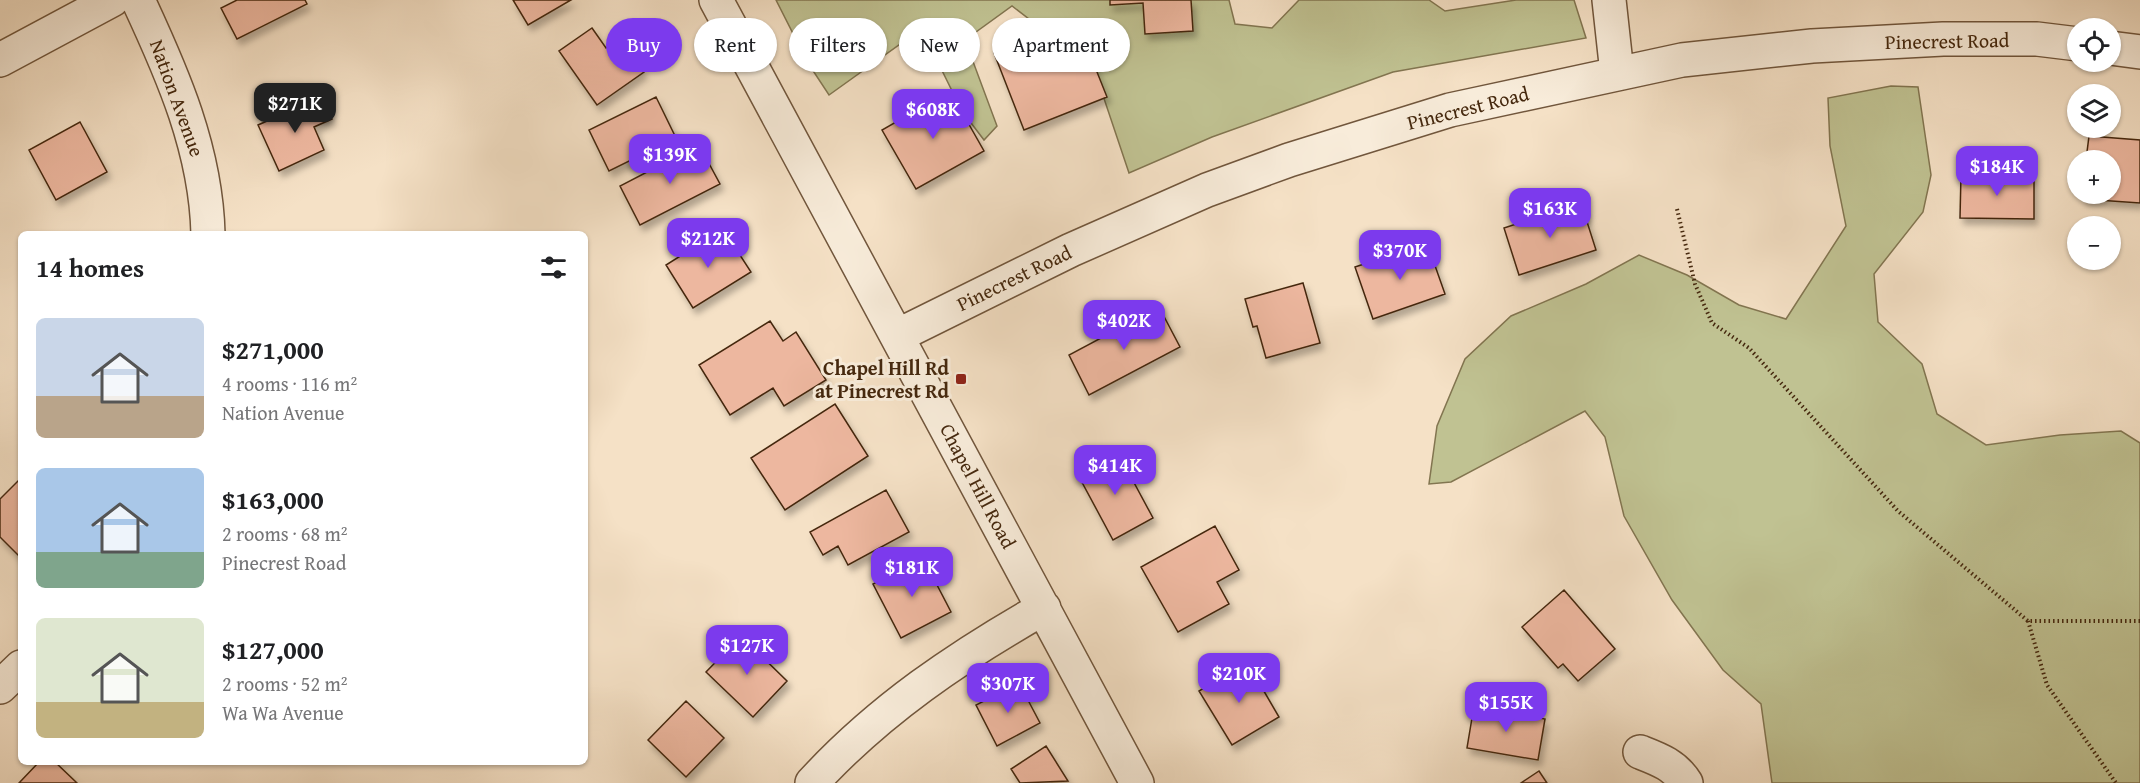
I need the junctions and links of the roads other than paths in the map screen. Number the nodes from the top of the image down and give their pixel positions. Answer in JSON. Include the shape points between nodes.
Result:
{"nodes":[{"id":1,"x":111,"y":0,"type":"edge"},
{"id":2,"x":138,"y":0,"type":"edge"},
{"id":3,"x":716,"y":0,"type":"edge"},
{"id":4,"x":1609,"y":0,"type":"edge"},
{"id":5,"x":2067,"y":43,"type":"edge"},
{"id":6,"x":2121,"y":49,"type":"edge"},
{"id":7,"x":2140,"y":51,"type":"edge"},
{"id":8,"x":0,"y":60,"type":"edge"},
{"id":9,"x":1617,"y":73,"type":"junction"},
{"id":10,"x":208,"y":231,"type":"edge"},
{"id":11,"x":897,"y":336,"type":"junction"},
{"id":12,"x":1044,"y":608,"type":"junction"},
{"id":13,"x":18,"y":670,"type":"edge"},
{"id":14,"x":0,"y":687,"type":"edge"},
{"id":15,"x":1640,"y":752,"type":"dead end"},
{"id":16,"x":812,"y":783,"type":"edge"},
{"id":17,"x":1137,"y":783,"type":"edge"},
{"id":18,"x":1686,"y":783,"type":"edge"}],
"edges":[{"from":1,"to":8,"type":"street"},
{"from":2,"to":10,"type":"street","name":"Nation Avenue","via":[[195,140]]},
{"from":3,"to":11,"type":"street","name":"Chapel Hill Road"},
{"from":4,"to":9,"type":"street"},
{"from":5,"to":9,"type":"street","name":"Pinecrest Road","via":[[1943,39],[1812,46],[1682,60]]},
{"from":6,"to":7,"type":"street"},
{"from":9,"to":11,"type":"street","name":"Pinecrest Road","via":[[1450,110],[1228,183],[1071,250]]},
{"from":11,"to":12,"type":"street","name":"Chapel Hill Road"},
{"from":12,"to":16,"type":"street","via":[[959,658],[901,700]]},
{"from":12,"to":17,"type":"street","name":"Chapel Hill Road"},
{"from":13,"to":14,"type":"street"},
{"from":15,"to":18,"type":"street","via":[[1664,761]]}]}
